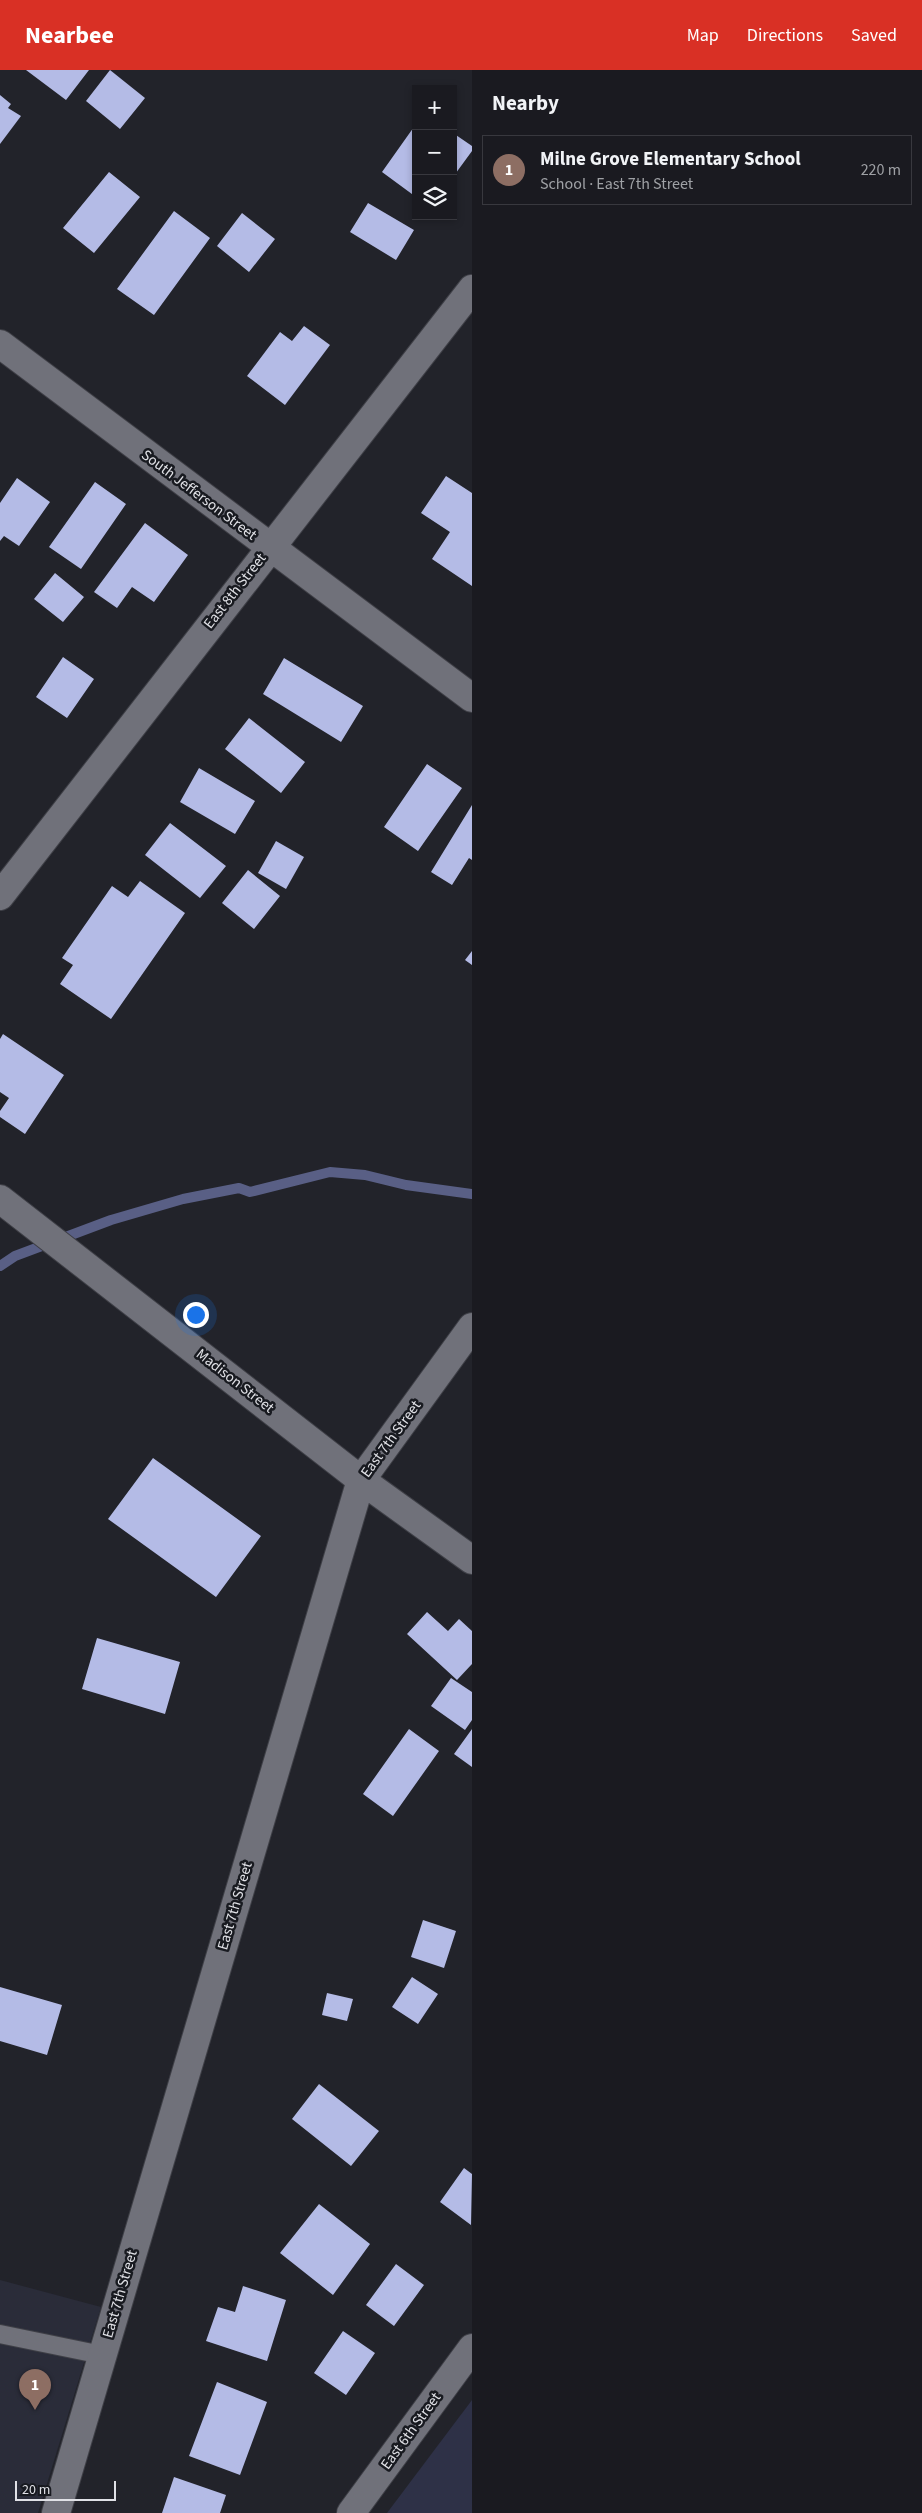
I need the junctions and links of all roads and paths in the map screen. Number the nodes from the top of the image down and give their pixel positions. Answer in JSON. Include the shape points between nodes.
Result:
{"nodes":[{"id":1,"x":472,"y":288,"type":"edge"},
{"id":2,"x":0,"y":344,"type":"edge"},
{"id":3,"x":269,"y":547,"type":"junction"},
{"id":4,"x":472,"y":698,"type":"edge"},
{"id":5,"x":0,"y":896,"type":"edge"},
{"id":6,"x":0,"y":1198,"type":"edge"},
{"id":7,"x":472,"y":1327,"type":"edge"},
{"id":8,"x":361,"y":1480,"type":"junction"},
{"id":9,"x":472,"y":1560,"type":"edge"},
{"id":10,"x":0,"y":2334,"type":"edge"},
{"id":11,"x":472,"y":2348,"type":"edge"},
{"id":12,"x":102,"y":2356,"type":"junction"},
{"id":13,"x":56,"y":2513,"type":"edge"},
{"id":14,"x":351,"y":2513,"type":"edge"}],
"edges":[{"from":1,"to":3,"type":"street","name":"East 8th Street"},
{"from":2,"to":3,"type":"street","name":"South Jefferson Street"},
{"from":3,"to":4,"type":"street","name":"South Jefferson Street"},
{"from":3,"to":5,"type":"street","name":"East 8th Street"},
{"from":6,"to":8,"type":"street","name":"Madison Street"},
{"from":7,"to":8,"type":"street","name":"East 7th Street"},
{"from":8,"to":9,"type":"street","name":"Madison Street"},
{"from":8,"to":12,"type":"street","name":"East 7th Street"},
{"from":10,"to":12,"type":"lane"},
{"from":11,"to":14,"type":"street","name":"East 6th Street"},
{"from":12,"to":13,"type":"street","name":"East 7th Street"}]}
